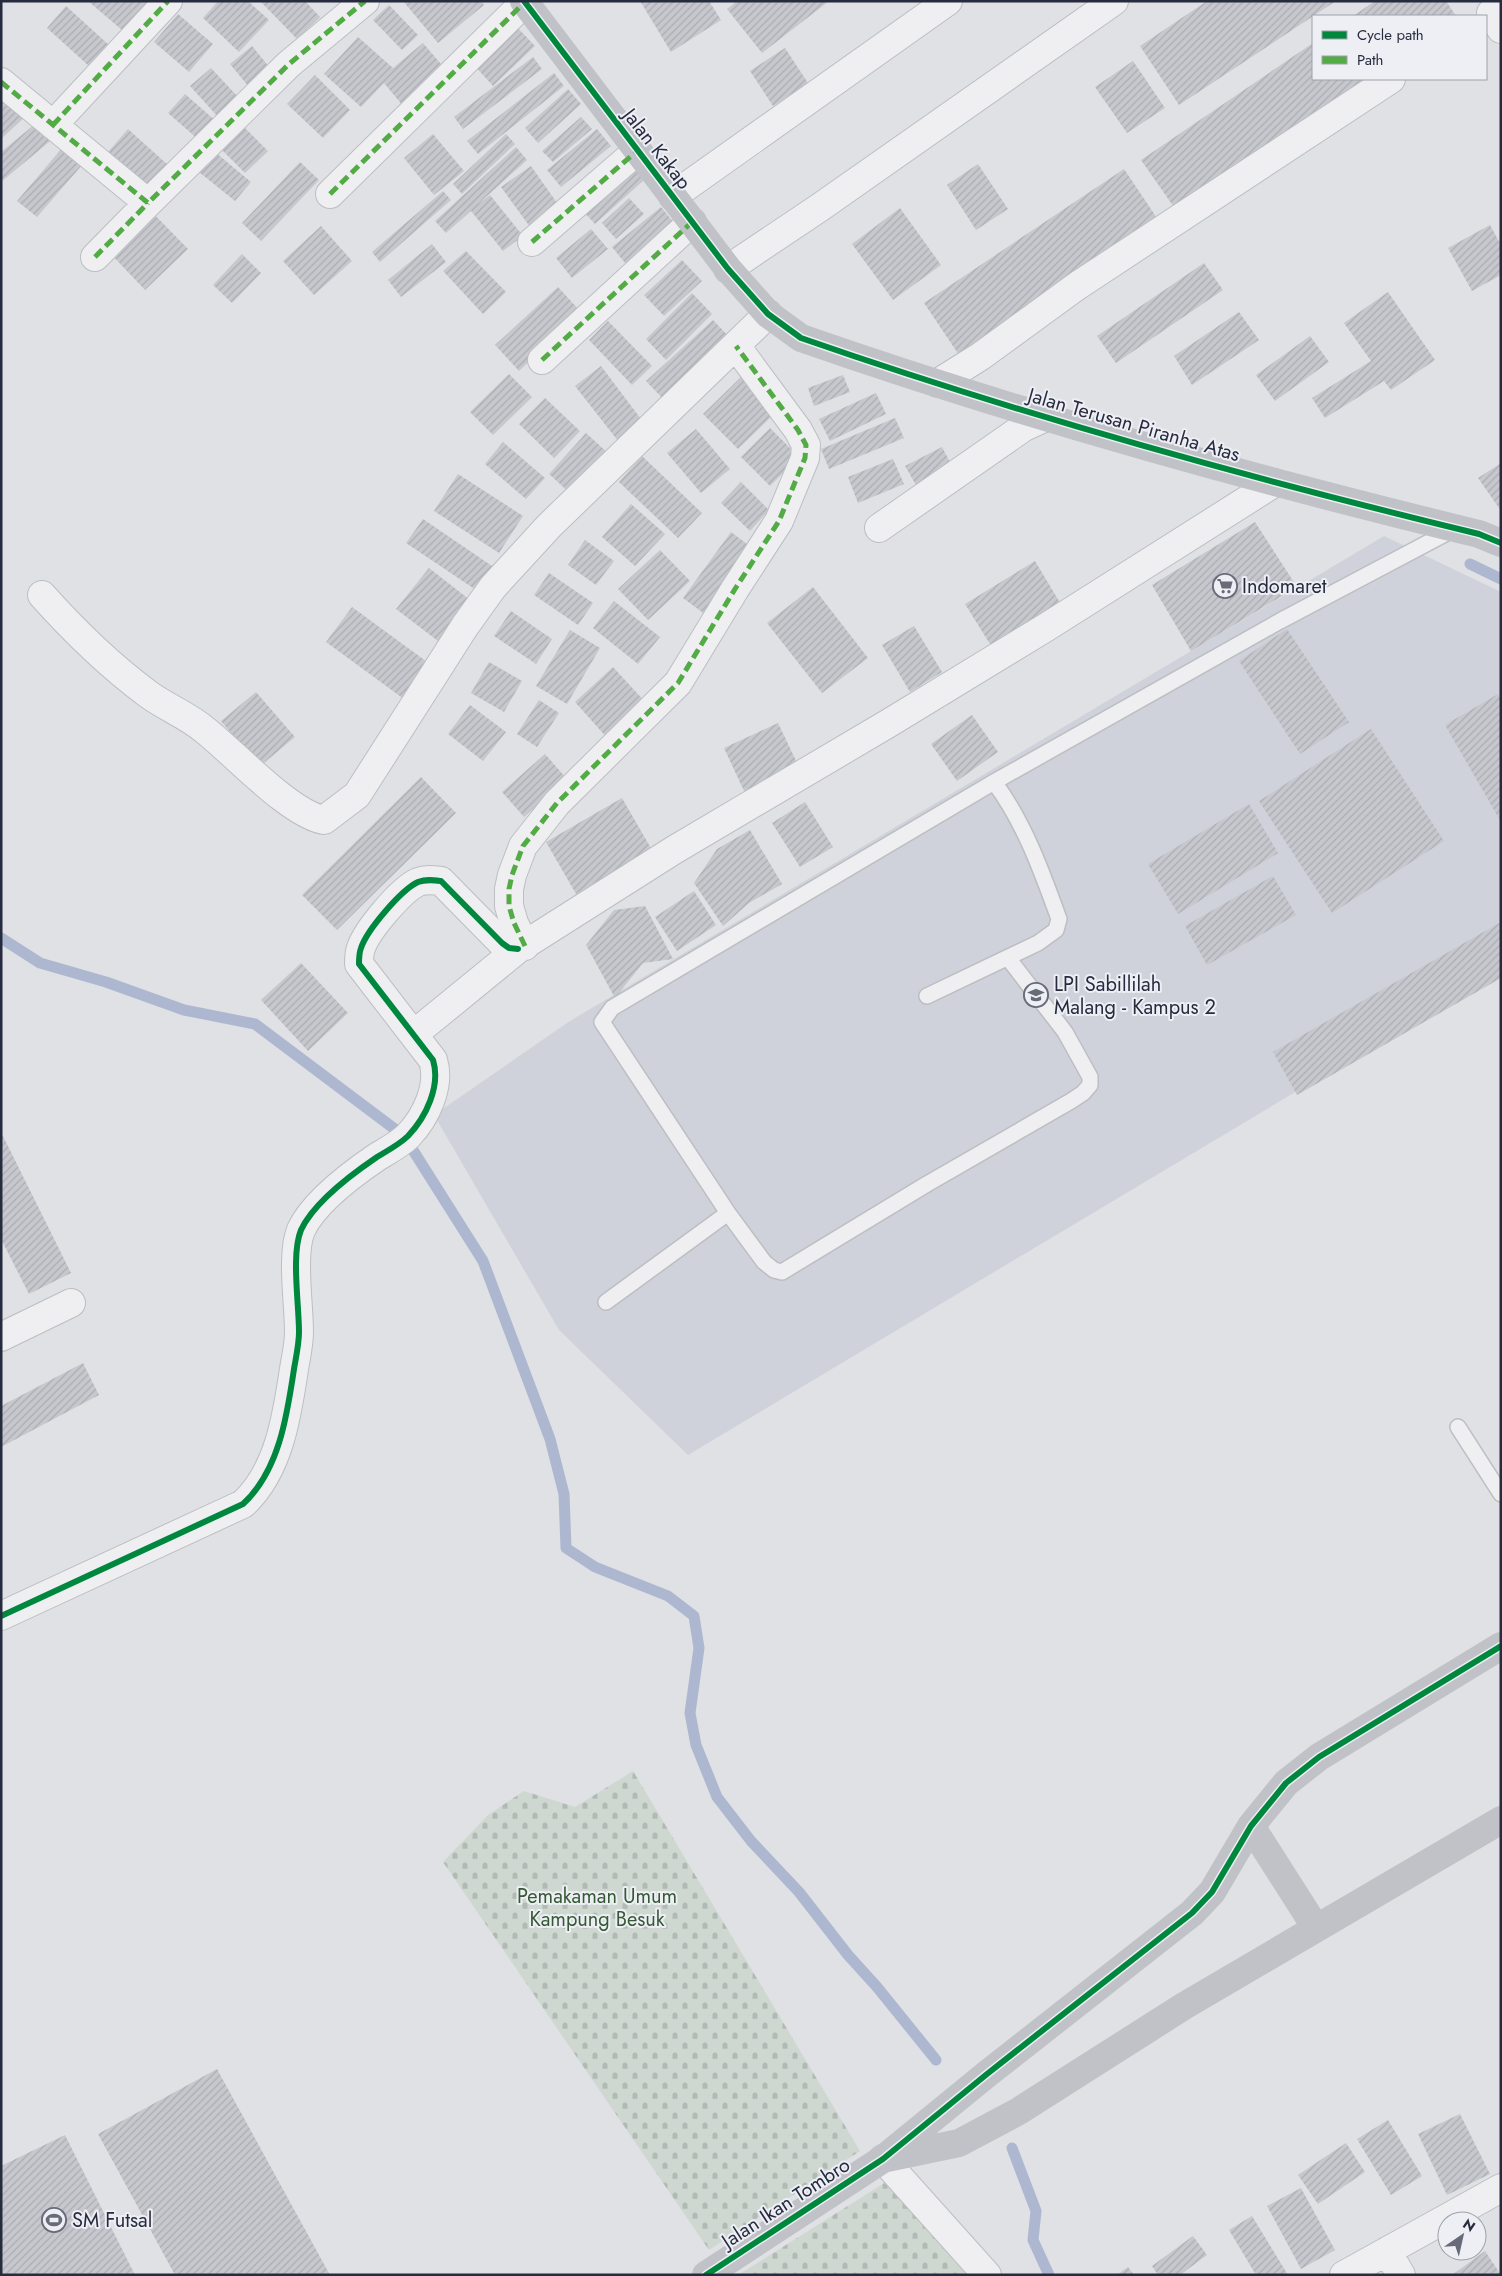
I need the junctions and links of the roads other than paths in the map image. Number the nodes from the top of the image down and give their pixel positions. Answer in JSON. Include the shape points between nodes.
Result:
{"nodes":[{"id":1,"x":168,"y":1,"type":"edge"},
{"id":2,"x":365,"y":1,"type":"edge"},
{"id":3,"x":948,"y":1,"type":"edge"},
{"id":4,"x":1114,"y":1,"type":"edge"},
{"id":5,"x":525,"y":2,"type":"edge"},
{"id":6,"x":1388,"y":80,"type":"edge"},
{"id":7,"x":1,"y":82,"type":"edge"},
{"id":8,"x":53,"y":125,"type":"junction"},
{"id":9,"x":638,"y":151,"type":"junction"},
{"id":10,"x":330,"y":194,"type":"dead end"},
{"id":11,"x":673,"y":196,"type":"junction"},
{"id":12,"x":148,"y":203,"type":"junction"},
{"id":13,"x":692,"y":222,"type":"junction"},
{"id":14,"x":532,"y":242,"type":"dead end"},
{"id":15,"x":95,"y":257,"type":"dead end"},
{"id":16,"x":728,"y":269,"type":"junction"},
{"id":17,"x":768,"y":314,"type":"junction"},
{"id":18,"x":736,"y":346,"type":"junction"},
{"id":19,"x":542,"y":360,"type":"dead end"},
{"id":20,"x":938,"y":382,"type":"junction"},
{"id":21,"x":1048,"y":416,"type":"junction"},
{"id":22,"x":1274,"y":483,"type":"junction"},
{"id":23,"x":879,"y":528,"type":"dead end"},
{"id":24,"x":1455,"y":528,"type":"junction"},
{"id":25,"x":1501,"y":543,"type":"edge"},
{"id":26,"x":42,"y":595,"type":"dead end"},
{"id":27,"x":994,"y":782,"type":"junction"},
{"id":28,"x":522,"y":947,"type":"junction"},
{"id":29,"x":1008,"y":958,"type":"junction"},
{"id":30,"x":928,"y":996,"type":"dead end"},
{"id":31,"x":414,"y":1034,"type":"junction"},
{"id":32,"x":728,"y":1213,"type":"junction"},
{"id":33,"x":606,"y":1302,"type":"dead end"},
{"id":34,"x":70,"y":1303,"type":"dead end"},
{"id":35,"x":1,"y":1337,"type":"edge"},
{"id":36,"x":1458,"y":1427,"type":"dead end"},
{"id":37,"x":1501,"y":1494,"type":"edge"},
{"id":38,"x":1,"y":1616,"type":"edge"},
{"id":39,"x":1501,"y":1646,"type":"edge"},
{"id":40,"x":1501,"y":1820,"type":"edge"},
{"id":41,"x":1251,"y":1826,"type":"junction"},
{"id":42,"x":1316,"y":1928,"type":"junction"},
{"id":43,"x":883,"y":2159,"type":"junction"},
{"id":44,"x":1501,"y":2188,"type":"edge"},
{"id":45,"x":1387,"y":2251,"type":"junction"},
{"id":46,"x":706,"y":2275,"type":"edge"},
{"id":47,"x":988,"y":2275,"type":"edge"},
{"id":48,"x":1344,"y":2275,"type":"edge"},
{"id":49,"x":1401,"y":2275,"type":"edge"}],
"edges":[{"from":1,"to":8,"type":"street"},
{"from":2,"to":12,"type":"street","via":[[289,64]]},
{"from":3,"to":11,"type":"street"},
{"from":4,"to":16,"type":"street"},
{"from":5,"to":9,"type":"street","name":"Jalan Kakap"},
{"from":5,"to":10,"type":"street"},
{"from":6,"to":20,"type":"street"},
{"from":7,"to":8,"type":"street"},
{"from":8,"to":12,"type":"street"},
{"from":9,"to":11,"type":"street","name":"Jalan Kakap"},
{"from":9,"to":14,"type":"street"},
{"from":11,"to":13,"type":"street","name":"Jalan Kakap"},
{"from":12,"to":15,"type":"street"},
{"from":13,"to":16,"type":"street","name":"Jalan Kakap"},
{"from":13,"to":19,"type":"street"},
{"from":16,"to":17,"type":"street","name":"Jalan Kakap"},
{"from":17,"to":18,"type":"street"},
{"from":17,"to":20,"type":"street","name":"Jalan Terusan Piranha Atas","via":[[801,338]]},
{"from":18,"to":26,"type":"street","via":[[549,526],[493,587],[357,795],[324,820],[314,818],[268,785],[206,730],[150,695],[121,672],[76,634]]},
{"from":18,"to":28,"type":"street","via":[[798,430],[806,445],[805,458],[779,521],[678,683],[557,803],[523,846],[509,889],[509,906]]},
{"from":20,"to":21,"type":"street","name":"Jalan Terusan Piranha Atas"},
{"from":21,"to":22,"type":"street","name":"Jalan Terusan Piranha Atas"},
{"from":21,"to":23,"type":"street","via":[[1024,427]]},
{"from":22,"to":24,"type":"street","name":"Jalan Terusan Piranha Atas"},
{"from":22,"to":28,"type":"street","via":[[1046,628],[674,850]]},
{"from":24,"to":25,"type":"street","name":"Jalan Terusan Piranha Atas"},
{"from":24,"to":27,"type":"lane","via":[[1280,621]]},
{"from":27,"to":29,"type":"lane","via":[[1012,808],[1059,919],[1056,930]]},
{"from":27,"to":32,"type":"lane","via":[[612,1008],[604,1016],[602,1022]]},
{"from":28,"to":31,"type":"street"},
{"from":28,"to":31,"type":"street","via":[[509,948],[502,943],[441,881],[418,882],[403,893],[363,943],[359,964]]},
{"from":29,"to":30,"type":"lane"},
{"from":29,"to":32,"type":"lane","via":[[1064,1032],[1090,1077],[1090,1085],[1083,1093],[782,1272],[764,1262]]},
{"from":31,"to":38,"type":"street","via":[[433,1060],[435,1068],[430,1102],[408,1137],[337,1188],[301,1231],[297,1250],[299,1334],[292,1385],[282,1434],[257,1489],[243,1504]]},
{"from":32,"to":33,"type":"lane"},
{"from":34,"to":35,"type":"street"},
{"from":36,"to":37,"type":"lane"},
{"from":39,"to":41,"type":"street","name":"Jalan Ikan Tombro","via":[[1319,1757],[1286,1783]]},
{"from":40,"to":42,"type":"street"},
{"from":41,"to":42,"type":"street"},
{"from":41,"to":43,"type":"street","name":"Jalan Ikan Tombro","via":[[1212,1892],[1192,1913]]},
{"from":42,"to":43,"type":"street","via":[[1019,2110],[959,2143]]},
{"from":43,"to":46,"type":"street","name":"Jalan Ikan Tombro"},
{"from":43,"to":47,"type":"street"},
{"from":44,"to":45,"type":"street"},
{"from":45,"to":48,"type":"street"},
{"from":45,"to":49,"type":"street"}]}
